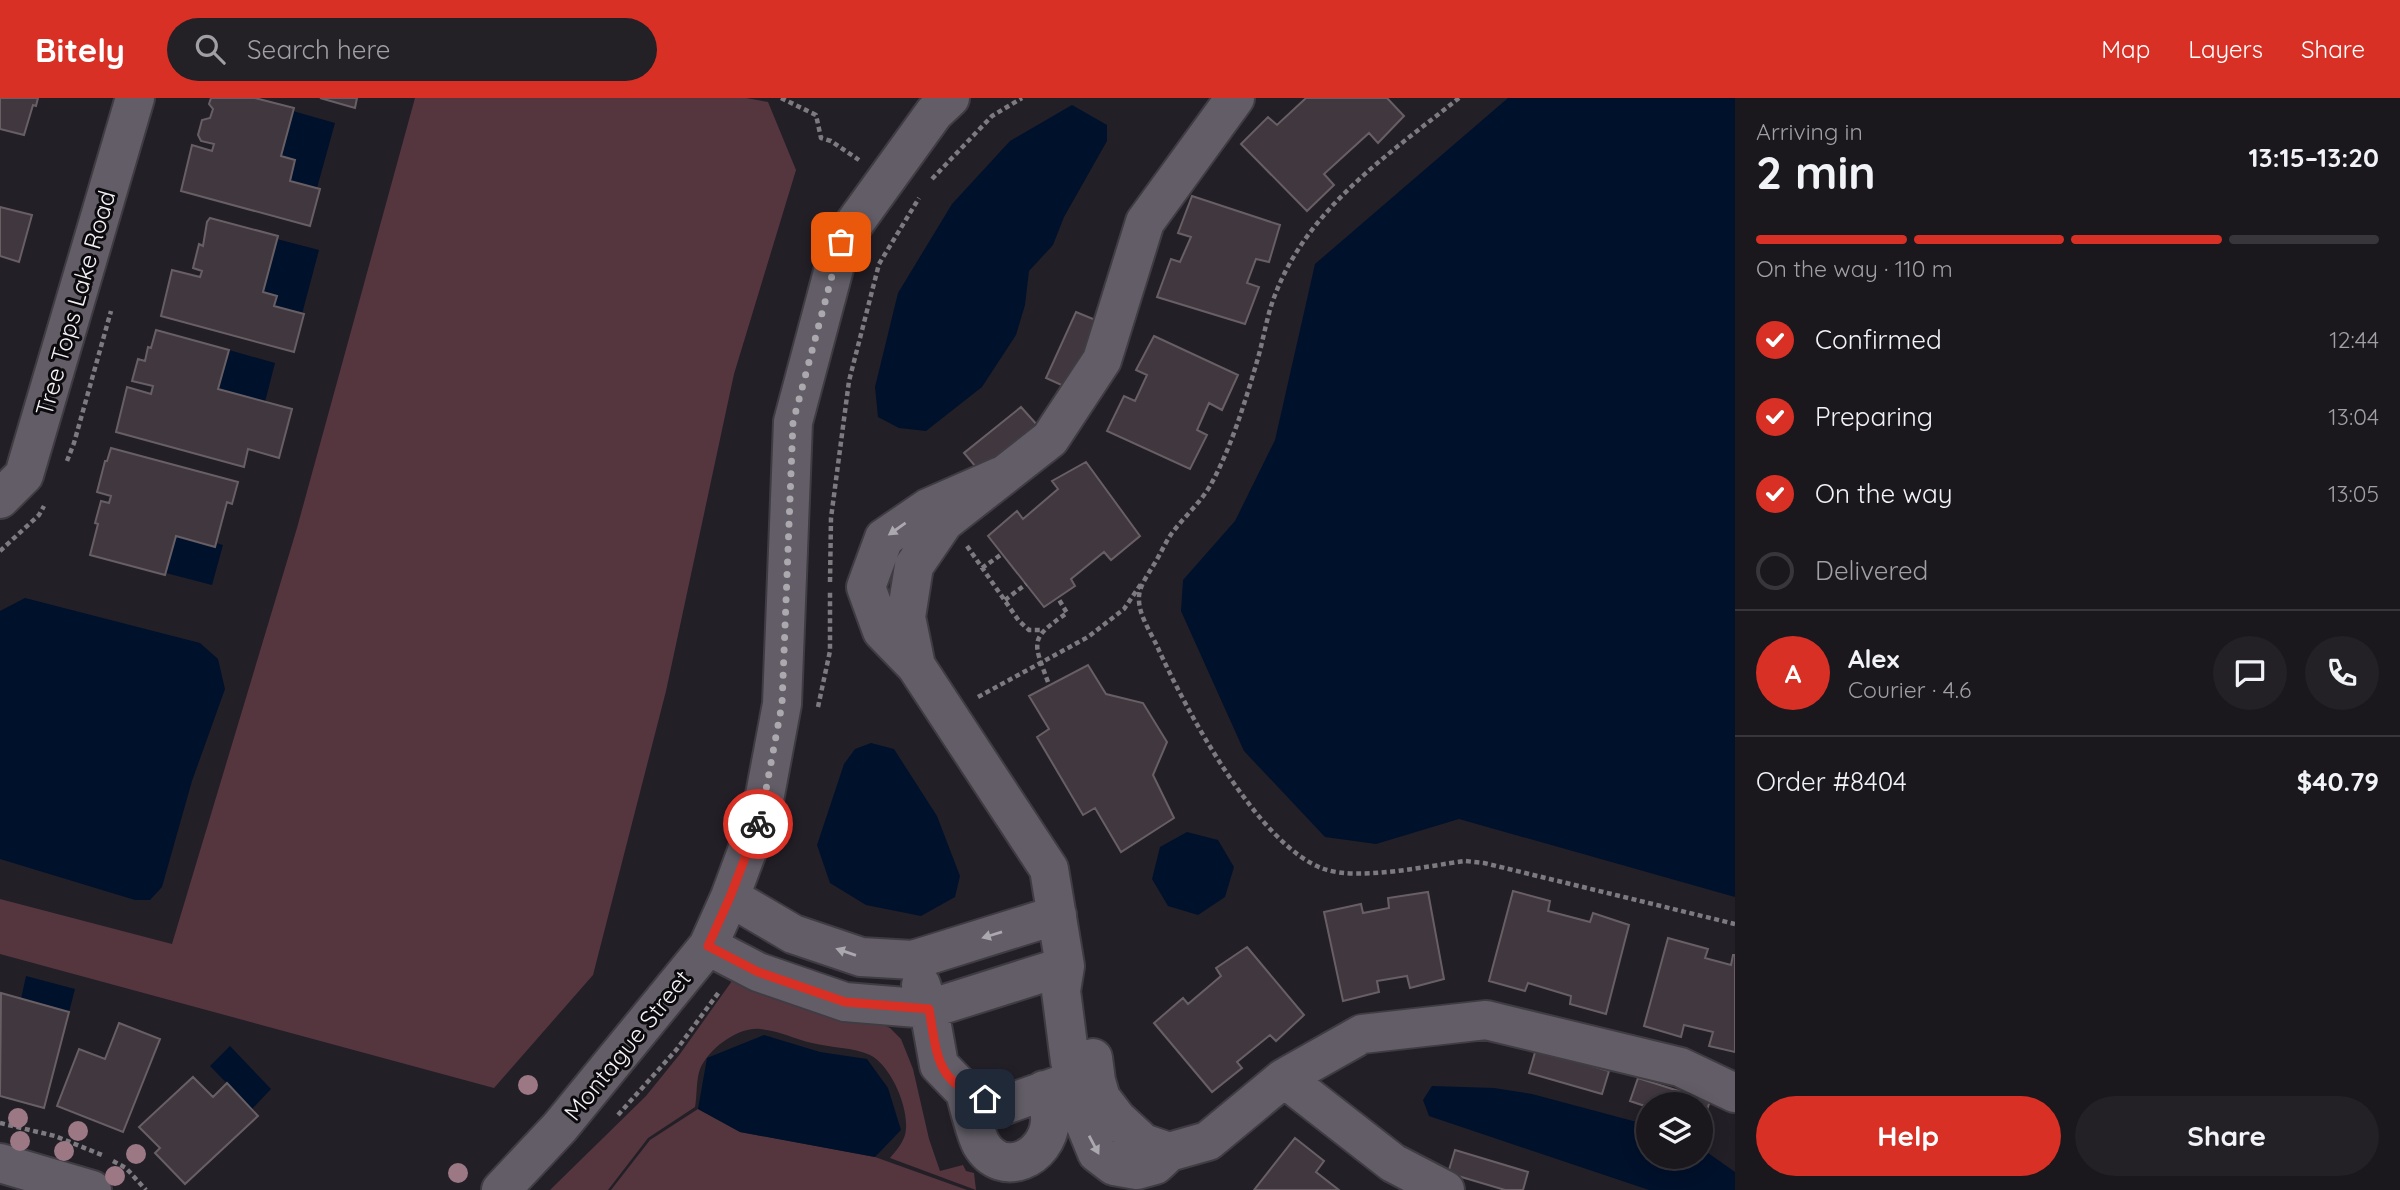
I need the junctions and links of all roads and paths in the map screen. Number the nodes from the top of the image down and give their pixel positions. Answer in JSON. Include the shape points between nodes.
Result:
{"nodes":[{"id":1,"x":135,"y":98,"type":"edge"},
{"id":2,"x":782,"y":98,"type":"edge"},
{"id":3,"x":1235,"y":98,"type":"edge"},
{"id":4,"x":1459,"y":98,"type":"edge"},
{"id":5,"x":934,"y":103,"type":"edge"},
{"id":6,"x":887,"y":178,"type":"junction"},
{"id":7,"x":918,"y":199,"type":"dead end"},
{"id":8,"x":1001,"y":476,"type":"junction"},
{"id":9,"x":0,"y":499,"type":"edge"},
{"id":10,"x":948,"y":518,"type":"junction"},
{"id":11,"x":1002,"y":554,"type":"dead end"},
{"id":12,"x":982,"y":568,"type":"junction"},
{"id":13,"x":1143,"y":581,"type":"junction"},
{"id":14,"x":1026,"y":584,"type":"dead end"},
{"id":15,"x":1058,"y":598,"type":"dead end"},
{"id":16,"x":1005,"y":600,"type":"junction"},
{"id":17,"x":1042,"y":630,"type":"junction"},
{"id":18,"x":1041,"y":664,"type":"junction"},
{"id":19,"x":916,"y":666,"type":"junction"},
{"id":20,"x":1048,"y":682,"type":"dead end"},
{"id":21,"x":948,"y":715,"type":"junction"},
{"id":22,"x":730,"y":897,"type":"junction"},
{"id":23,"x":1057,"y":915,"type":"junction"},
{"id":24,"x":1735,"y":924,"type":"edge"},
{"id":25,"x":708,"y":946,"type":"junction"},
{"id":26,"x":913,"y":960,"type":"junction"},
{"id":27,"x":1065,"y":966,"type":"junction"},
{"id":28,"x":929,"y":1009,"type":"junction"},
{"id":29,"x":1284,"y":1078,"type":"junction"},
{"id":30,"x":1071,"y":1084,"type":"junction"},
{"id":31,"x":965,"y":1092,"type":"junction"},
{"id":32,"x":1735,"y":1093,"type":"edge"},
{"id":33,"x":0,"y":1163,"type":"edge"},
{"id":34,"x":92,"y":1190,"type":"edge"},
{"id":35,"x":501,"y":1190,"type":"edge"},
{"id":36,"x":1445,"y":1190,"type":"edge"}],
"edges":[{"from":1,"to":9,"type":"street","name":"Tree Tops Lake Road","via":[[24,475]]},
{"from":2,"to":6,"type":"path","via":[[816,115],[821,138]]},
{"from":3,"to":8,"type":"street","via":[[1146,222],[1102,360],[1050,439]]},
{"from":4,"to":13,"type":"path","via":[[1343,195],[1306,235],[1275,294],[1223,460]]},
{"from":5,"to":6,"type":"street","name":"Montague Street"},
{"from":6,"to":7,"type":"path"},
{"from":6,"to":22,"type":"street","name":"Montague Street","via":[[841,242],[793,422],[782,704],[762,811]]},
{"from":8,"to":10,"type":"street"},
{"from":8,"to":19,"type":"street","one_way":true,"via":[[928,508],[884,538],[866,587],[882,631]]},
{"from":10,"to":12,"type":"path"},
{"from":10,"to":19,"type":"street","via":[[914,566],[906,617]]},
{"from":11,"to":12,"type":"path"},
{"from":12,"to":16,"type":"path"},
{"from":13,"to":18,"type":"path","via":[[1124,609]]},
{"from":13,"to":24,"type":"path","via":[[1139,600],[1144,617],[1203,737],[1277,838],[1304,860],[1340,874],[1484,863]]},
{"from":14,"to":16,"type":"path"},
{"from":15,"to":17,"type":"path","via":[[1066,613]]},
{"from":16,"to":17,"type":"path","via":[[1029,630]]},
{"from":17,"to":18,"type":"path","via":[[1036,645]]},
{"from":18,"to":20,"type":"path"},
{"from":18,"to":21,"type":"path"},
{"from":19,"to":21,"type":"street"},
{"from":21,"to":23,"type":"street","via":[[1049,869]]},
{"from":22,"to":25,"type":"street","name":"Montague Street"},
{"from":26,"to":22,"type":"street","one_way":true,"via":[[850,954],[793,934]]},
{"from":23,"to":26,"type":"street","one_way":true},
{"from":23,"to":27,"type":"street"},
{"from":25,"to":28,"type":"street","via":[[758,972],[845,1002]]},
{"from":25,"to":35,"type":"street","name":"Montague Street","via":[[560,1127]]},
{"from":26,"to":28,"type":"street"},
{"from":27,"to":28,"type":"street"},
{"from":27,"to":30,"type":"street","via":[[1061,991]]},
{"from":28,"to":31,"type":"street","via":[[939,1065]]},
{"from":29,"to":30,"type":"street","via":[[1208,1141],[1169,1152],[1155,1165],[1136,1170],[1114,1166],[1097,1153]]},
{"from":29,"to":32,"type":"street","via":[[1362,1034],[1486,1020],[1680,1067]]},
{"from":29,"to":36,"type":"street","via":[[1393,1163]]},
{"from":30,"to":31,"type":"street","via":[[1005,1105]]},
{"from":30,"to":31,"type":"street","via":[[1043,1143],[1031,1157],[1014,1164],[995,1159],[981,1144]]},
{"from":33,"to":34,"type":"street"}]}
